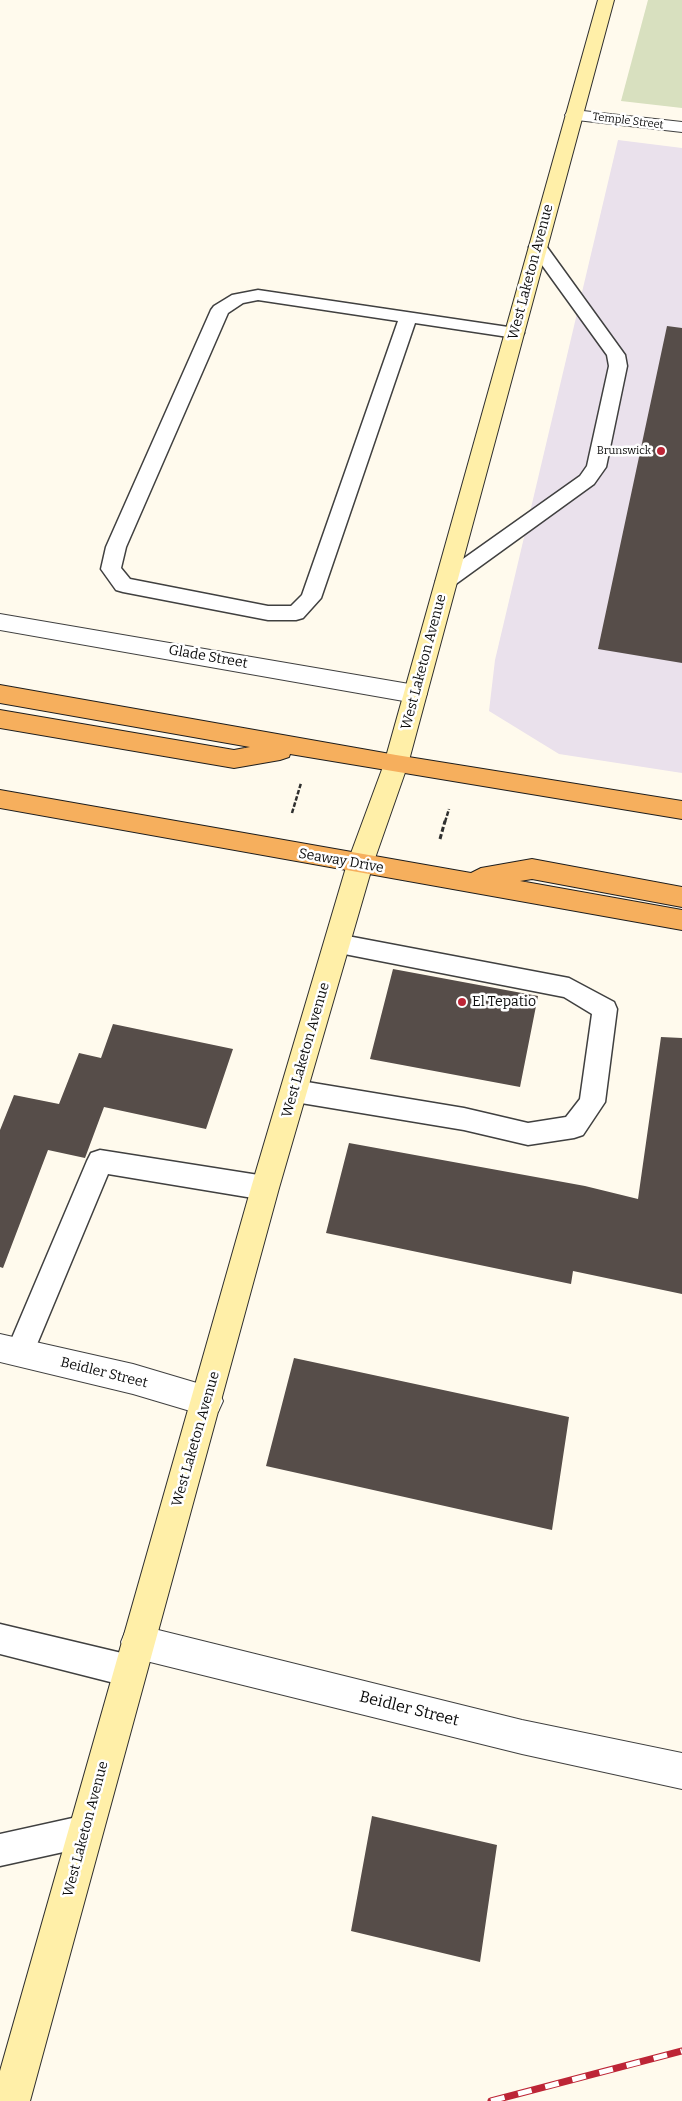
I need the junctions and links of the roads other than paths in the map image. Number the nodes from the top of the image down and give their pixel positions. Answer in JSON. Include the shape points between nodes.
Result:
{"nodes":[{"id":1,"x":606,"y":0,"type":"edge"},
{"id":2,"x":574,"y":115,"type":"junction"},
{"id":3,"x":682,"y":127,"type":"edge"},
{"id":4,"x":538,"y":247,"type":"junction"},
{"id":5,"x":408,"y":317,"type":"junction"},
{"id":6,"x":514,"y":333,"type":"junction"},
{"id":7,"x":446,"y":581,"type":"junction"},
{"id":8,"x":0,"y":622,"type":"edge"},
{"id":9,"x":0,"y":694,"type":"edge"},
{"id":10,"x":415,"y":694,"type":"junction"},
{"id":11,"x":0,"y":719,"type":"edge"},
{"id":12,"x":301,"y":747,"type":"junction"},
{"id":13,"x":396,"y":764,"type":"junction"},
{"id":14,"x":0,"y":799,"type":"edge"},
{"id":15,"x":682,"y":810,"type":"edge"},
{"id":16,"x":360,"y":864,"type":"junction"},
{"id":17,"x":460,"y":881,"type":"junction"},
{"id":18,"x":682,"y":897,"type":"edge"},
{"id":19,"x":682,"y":920,"type":"edge"},
{"id":20,"x":337,"y":944,"type":"junction"},
{"id":21,"x":295,"y":1091,"type":"junction"},
{"id":22,"x":265,"y":1188,"type":"junction"},
{"id":23,"x":10,"y":1350,"type":"edge"},
{"id":24,"x":207,"y":1401,"type":"junction"},
{"id":25,"x":0,"y":1639,"type":"edge"},
{"id":26,"x":134,"y":1657,"type":"junction"},
{"id":27,"x":682,"y":1771,"type":"edge"},
{"id":28,"x":86,"y":1831,"type":"junction"},
{"id":29,"x":0,"y":1850,"type":"edge"},
{"id":30,"x":11,"y":2101,"type":"edge"}],
"edges":[{"from":1,"to":2,"type":"main road","name":"West Laketon Avenue"},
{"from":2,"to":3,"type":"street","name":"Temple Street"},
{"from":2,"to":4,"type":"main road","name":"West Laketon Avenue"},
{"from":4,"to":6,"type":"main road","name":"West Laketon Avenue"},
{"from":4,"to":7,"type":"lane","via":[[616,354],[618,366],[596,468],[587,480]]},
{"from":5,"to":5,"type":"lane","via":[[258,295],[238,299],[220,310],[116,547],[111,569],[123,585],[268,614],[296,613],[311,598]]},
{"from":5,"to":6,"type":"lane"},
{"from":6,"to":7,"type":"main road","name":"West Laketon Avenue"},
{"from":7,"to":10,"type":"main road","name":"West Laketon Avenue"},
{"from":8,"to":10,"type":"street","name":"Glade Street"},
{"from":9,"to":12,"type":"highway"},
{"from":10,"to":13,"type":"main road","name":"West Laketon Avenue"},
{"from":11,"to":12,"type":"highway","via":[[234,759]]},
{"from":12,"to":13,"type":"highway"},
{"from":13,"to":15,"type":"highway"},
{"from":13,"to":16,"type":"main road","name":"West Laketon Avenue"},
{"from":14,"to":16,"type":"highway","name":"Seaway Drive"},
{"from":16,"to":17,"type":"highway","name":"Seaway Drive"},
{"from":16,"to":20,"type":"main road","name":"West Laketon Avenue"},
{"from":17,"to":18,"type":"highway","via":[[532,869]]},
{"from":17,"to":19,"type":"highway","name":"Seaway Drive"},
{"from":20,"to":21,"type":"main road","name":"West Laketon Avenue"},
{"from":20,"to":21,"type":"lane","via":[[569,988],[605,1009],[592,1102],[574,1127],[528,1134],[464,1119]]},
{"from":21,"to":22,"type":"main road","name":"West Laketon Avenue"},
{"from":22,"to":23,"type":"lane","via":[[100,1161]]},
{"from":22,"to":24,"type":"main road","name":"West Laketon Avenue"},
{"from":23,"to":24,"type":"street","name":"Beidler Street","via":[[133,1379]]},
{"from":24,"to":26,"type":"main road","name":"West Laketon Avenue"},
{"from":25,"to":26,"type":"lane"},
{"from":26,"to":27,"type":"street","name":"Beidler Street"},
{"from":26,"to":28,"type":"main road","name":"West Laketon Avenue"},
{"from":28,"to":29,"type":"lane"},
{"from":28,"to":30,"type":"main road","name":"West Laketon Avenue"}]}
